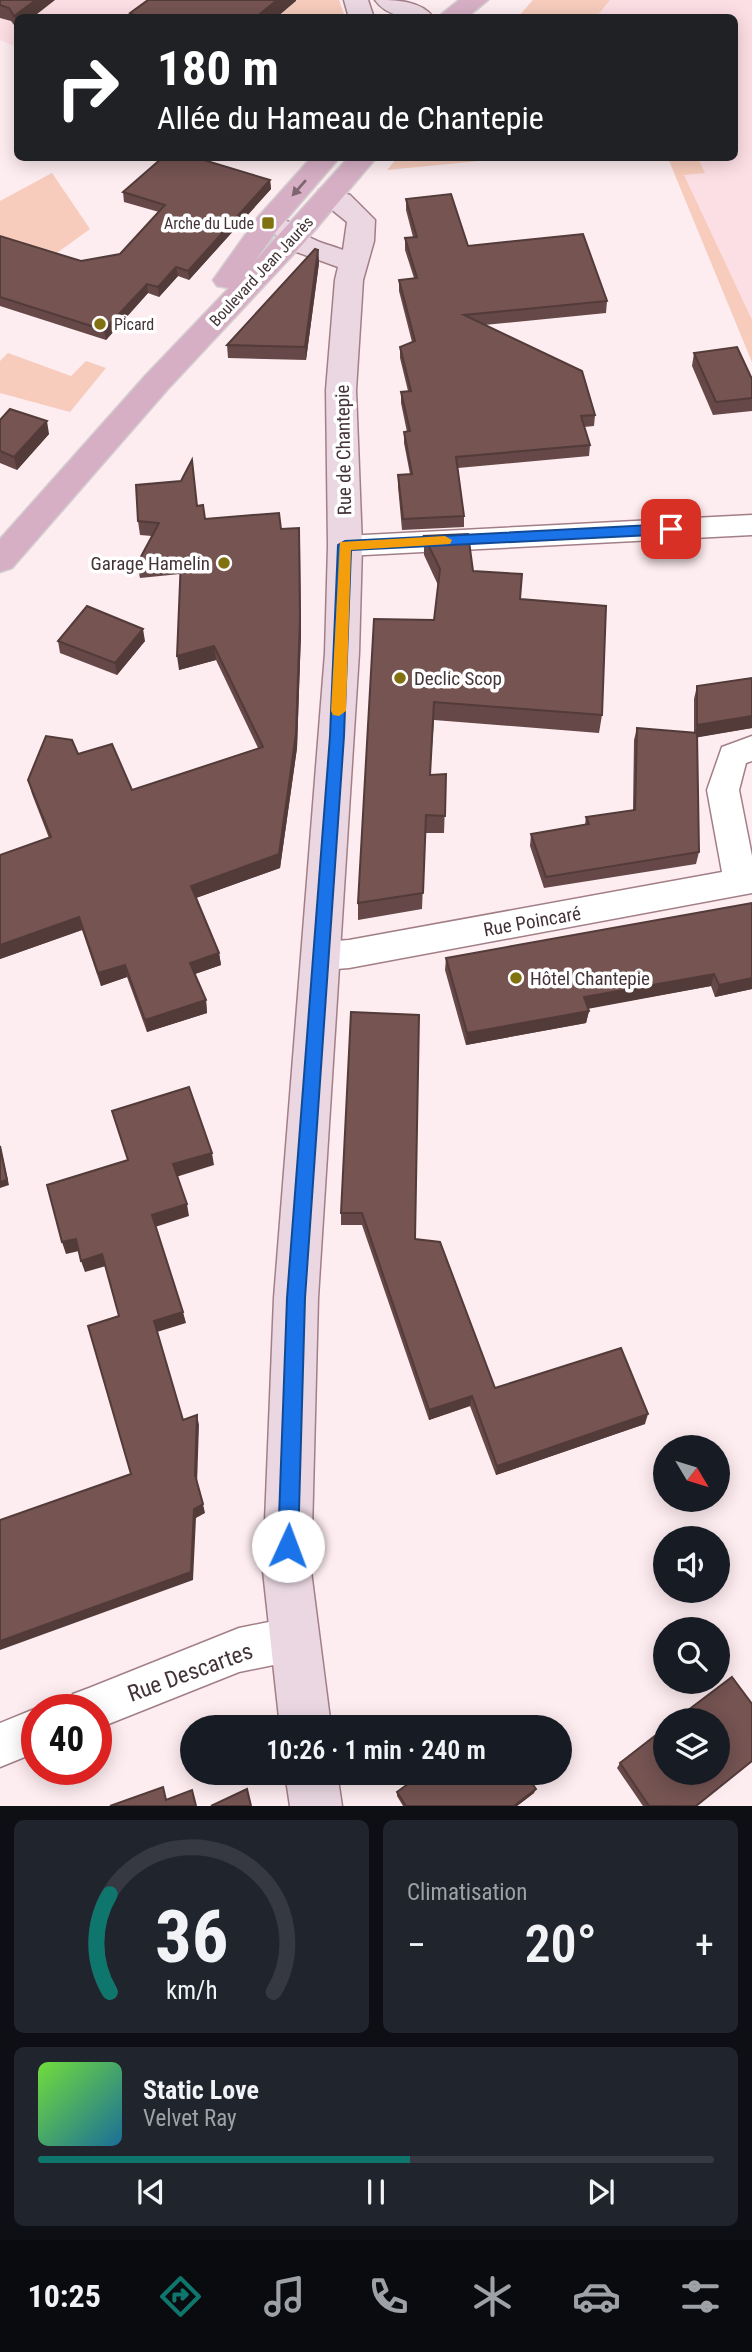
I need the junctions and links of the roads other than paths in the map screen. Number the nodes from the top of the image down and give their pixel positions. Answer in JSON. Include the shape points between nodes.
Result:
{"nodes":[{"id":1,"x":387,"y":0,"type":"edge"},
{"id":2,"x":476,"y":0,"type":"edge"},
{"id":3,"x":414,"y":14,"type":"edge"},
{"id":4,"x":455,"y":14,"type":"edge"},
{"id":5,"x":323,"y":161,"type":"edge"},
{"id":6,"x":359,"y":161,"type":"edge"},
{"id":7,"x":329,"y":196,"type":"junction"},
{"id":8,"x":283,"y":228,"type":"junction"},
{"id":9,"x":353,"y":263,"type":"junction"},
{"id":10,"x":752,"y":525,"type":"edge"},
{"id":11,"x":345,"y":545,"type":"junction"},
{"id":12,"x":0,"y":560,"type":"edge"},
{"id":13,"x":752,"y":748,"type":"edge"},
{"id":14,"x":746,"y":882,"type":"edge"},
{"id":15,"x":323,"y":956,"type":"junction"},
{"id":16,"x":293,"y":1639,"type":"junction"},
{"id":17,"x":112,"y":1701,"type":"edge"},
{"id":18,"x":303,"y":1715,"type":"edge"},
{"id":19,"x":21,"y":1736,"type":"edge"},
{"id":20,"x":0,"y":1745,"type":"edge"},
{"id":21,"x":313,"y":1785,"type":"edge"},
{"id":22,"x":316,"y":1806,"type":"edge"}],
"edges":[{"from":1,"to":3,"type":"street"},
{"from":2,"to":4,"type":"main road"},
{"from":5,"to":8,"type":"main road","name":"Boulevard Jean Jaurès","one_way":true},
{"from":6,"to":7,"type":"main road","name":"Boulevard Jean Jaurès"},
{"from":7,"to":8,"type":"main road","name":"Boulevard Jean Jaurès"},
{"from":7,"to":9,"type":"street","name":"Rue de Chantepie","via":[[361,220]]},
{"from":8,"to":9,"type":"street","via":[[301,244]]},
{"from":8,"to":12,"type":"main road","name":"Boulevard Jean Jaurès","via":[[156,383]]},
{"from":9,"to":11,"type":"street","name":"Rue de Chantepie","via":[[341,390]]},
{"from":10,"to":11,"type":"street"},
{"from":11,"to":15,"type":"street","name":"Rue de Chantepie"},
{"from":13,"to":14,"type":"street","name":"Rue Poincaré","via":[[733,756],[723,790]]},
{"from":14,"to":15,"type":"street","name":"Rue Poincaré"},
{"from":15,"to":16,"type":"street","name":"Rue de Chantepie","via":[[296,1298],[287,1571]]},
{"from":16,"to":17,"type":"street","name":"Rue Descartes","via":[[239,1650]]},
{"from":16,"to":18,"type":"street","name":"Rue de Chantepie"},
{"from":19,"to":20,"type":"street"},
{"from":21,"to":22,"type":"street"}]}
